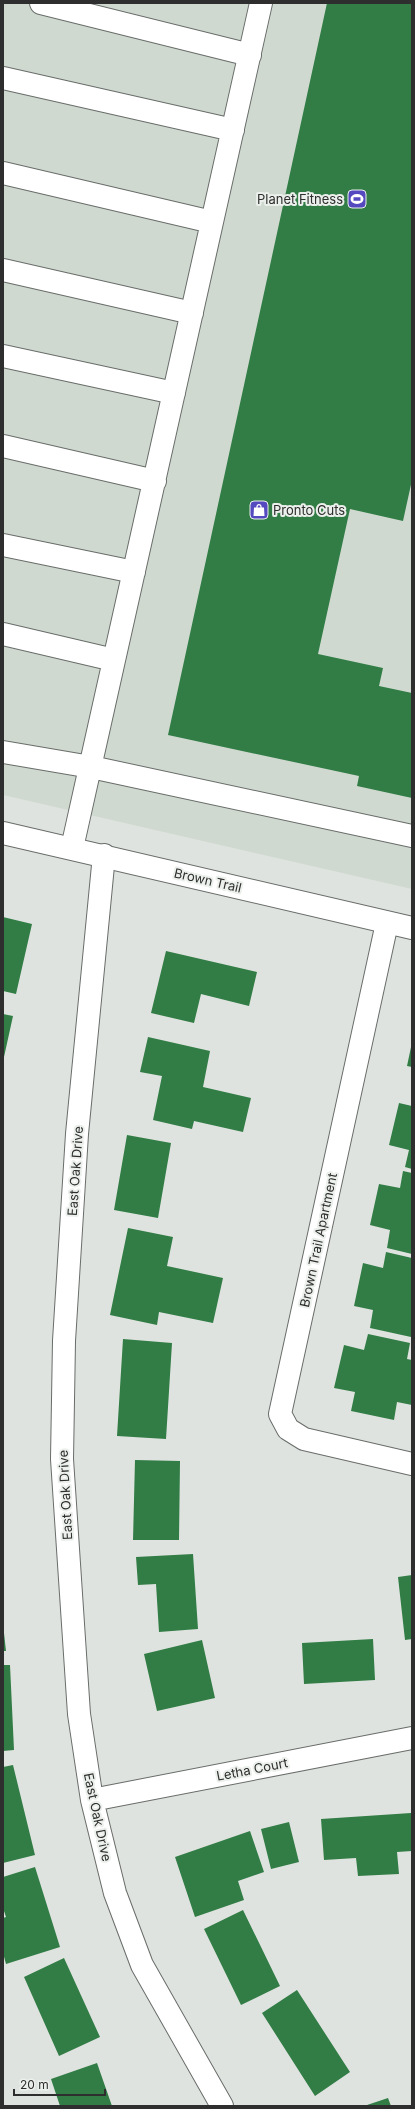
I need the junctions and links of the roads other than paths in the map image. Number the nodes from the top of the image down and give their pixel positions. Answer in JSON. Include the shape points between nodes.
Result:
{"nodes":[{"id":1,"x":41,"y":3,"type":"edge"},
{"id":2,"x":261,"y":3,"type":"edge"},
{"id":3,"x":250,"y":55,"type":"junction"},
{"id":4,"x":3,"y":78,"type":"edge"},
{"id":5,"x":233,"y":130,"type":"junction"},
{"id":6,"x":3,"y":173,"type":"edge"},
{"id":7,"x":212,"y":222,"type":"junction"},
{"id":8,"x":3,"y":270,"type":"edge"},
{"id":9,"x":192,"y":313,"type":"junction"},
{"id":10,"x":3,"y":356,"type":"edge"},
{"id":11,"x":174,"y":393,"type":"junction"},
{"id":12,"x":3,"y":446,"type":"edge"},
{"id":13,"x":154,"y":481,"type":"junction"},
{"id":14,"x":3,"y":545,"type":"edge"},
{"id":15,"x":134,"y":572,"type":"junction"},
{"id":16,"x":3,"y":634,"type":"edge"},
{"id":17,"x":114,"y":660,"type":"junction"},
{"id":18,"x":3,"y":752,"type":"edge"},
{"id":19,"x":91,"y":767,"type":"junction"},
{"id":20,"x":3,"y":833,"type":"edge"},
{"id":21,"x":412,"y":836,"type":"edge"},
{"id":22,"x":72,"y":848,"type":"junction"},
{"id":23,"x":104,"y":855,"type":"junction"},
{"id":24,"x":387,"y":922,"type":"junction"},
{"id":25,"x":412,"y":928,"type":"edge"},
{"id":26,"x":412,"y":1464,"type":"edge"},
{"id":27,"x":412,"y":1738,"type":"edge"},
{"id":28,"x":92,"y":1800,"type":"junction"},
{"id":29,"x":222,"y":2106,"type":"edge"}],
"edges":[{"from":1,"to":3,"type":"street"},
{"from":2,"to":3,"type":"street"},
{"from":3,"to":5,"type":"street"},
{"from":4,"to":5,"type":"street"},
{"from":5,"to":7,"type":"street"},
{"from":6,"to":7,"type":"street"},
{"from":7,"to":9,"type":"street"},
{"from":8,"to":9,"type":"street"},
{"from":9,"to":11,"type":"street"},
{"from":10,"to":11,"type":"street"},
{"from":11,"to":13,"type":"street"},
{"from":12,"to":13,"type":"street"},
{"from":13,"to":15,"type":"street"},
{"from":14,"to":15,"type":"street"},
{"from":15,"to":17,"type":"street"},
{"from":16,"to":17,"type":"street"},
{"from":17,"to":19,"type":"street"},
{"from":18,"to":19,"type":"street"},
{"from":19,"to":21,"type":"street"},
{"from":19,"to":22,"type":"street"},
{"from":20,"to":22,"type":"street","name":"Brown Trail"},
{"from":22,"to":23,"type":"street","name":"Brown Trail"},
{"from":23,"to":24,"type":"street","name":"Brown Trail"},
{"from":23,"to":28,"type":"street","name":"East Oak Drive","via":[[77,1134],[64,1341],[62,1459],[79,1714]]},
{"from":24,"to":25,"type":"street","name":"Brown Trail"},
{"from":24,"to":26,"type":"street","name":"Brown Trail Apartment","via":[[280,1414],[288,1429],[304,1439]]},
{"from":27,"to":28,"type":"street","name":"Letha Court"},
{"from":28,"to":29,"type":"street","name":"East Oak Drive","via":[[115,1893],[142,1965]]}]}
